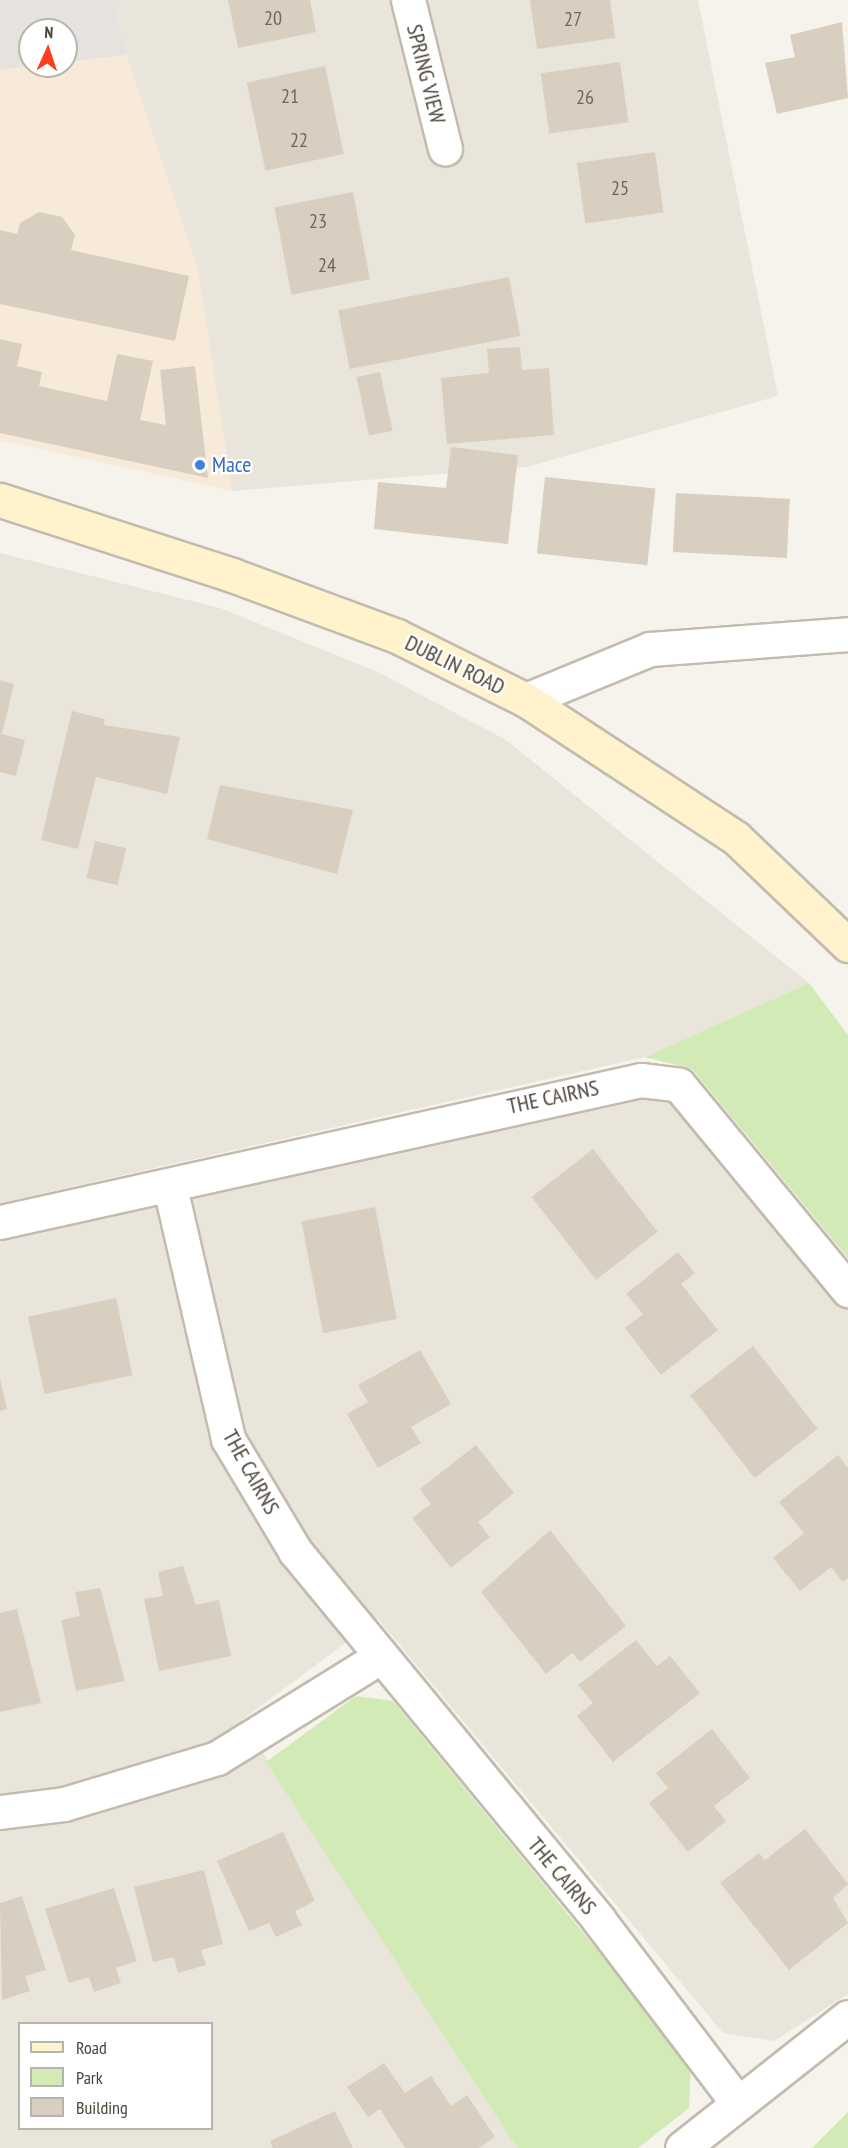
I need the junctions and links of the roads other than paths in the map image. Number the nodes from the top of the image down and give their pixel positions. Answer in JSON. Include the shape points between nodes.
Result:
{"nodes":[{"id":1,"x":408,"y":0,"type":"edge"},
{"id":2,"x":445,"y":148,"type":"dead end"},
{"id":3,"x":0,"y":500,"type":"edge"},
{"id":4,"x":848,"y":634,"type":"edge"},
{"id":5,"x":526,"y":700,"type":"junction"},
{"id":6,"x":848,"y":945,"type":"edge"},
{"id":7,"x":170,"y":1187,"type":"junction"},
{"id":8,"x":0,"y":1222,"type":"edge"},
{"id":9,"x":848,"y":1290,"type":"edge"},
{"id":10,"x":378,"y":1658,"type":"junction"},
{"id":11,"x":0,"y":1812,"type":"edge"},
{"id":12,"x":848,"y":2017,"type":"edge"},
{"id":13,"x":737,"y":2102,"type":"junction"},
{"id":14,"x":682,"y":2148,"type":"edge"}],
"edges":[{"from":1,"to":2,"type":"street","name":"SPRING VIEW"},
{"from":3,"to":5,"type":"main road","name":"DUBLIN ROAD","via":[[232,575],[397,636]]},
{"from":4,"to":5,"type":"street","via":[[650,649]]},
{"from":5,"to":6,"type":"main road","name":"DUBLIN ROAD","via":[[736,838]]},
{"from":7,"to":8,"type":"street","name":"THE CAIRNS"},
{"from":7,"to":9,"type":"street","name":"THE CAIRNS","via":[[567,1092],[641,1080],[679,1085]]},
{"from":7,"to":10,"type":"street","name":"THE CAIRNS","via":[[228,1439],[295,1551]]},
{"from":10,"to":11,"type":"street","via":[[217,1758],[64,1804]]},
{"from":10,"to":13,"type":"street","name":"THE CAIRNS","via":[[598,1918]]},
{"from":12,"to":13,"type":"street"},
{"from":13,"to":14,"type":"street"}]}
